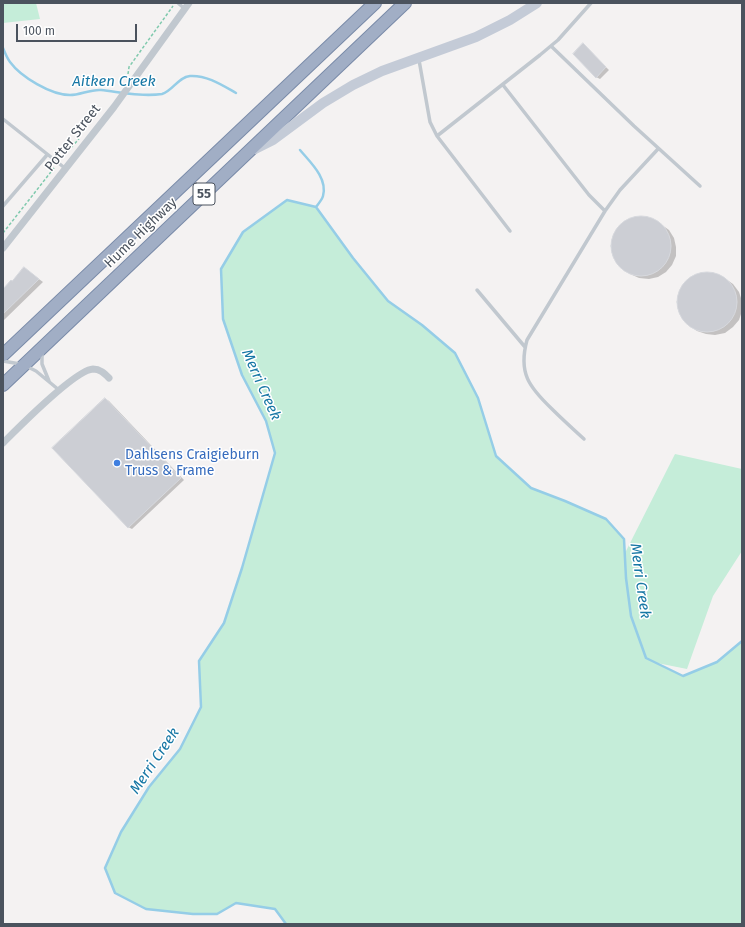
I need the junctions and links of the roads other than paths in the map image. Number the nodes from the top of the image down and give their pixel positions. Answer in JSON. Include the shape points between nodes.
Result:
{"nodes":[{"id":1,"x":176,"y":3,"type":"edge"},
{"id":2,"x":190,"y":3,"type":"edge"},
{"id":3,"x":375,"y":3,"type":"edge"},
{"id":4,"x":405,"y":3,"type":"edge"},
{"id":5,"x":537,"y":3,"type":"edge"},
{"id":6,"x":591,"y":3,"type":"edge"},
{"id":7,"x":185,"y":9,"type":"junction"},
{"id":8,"x":551,"y":46,"type":"junction"},
{"id":9,"x":419,"y":58,"type":"junction"},
{"id":10,"x":503,"y":85,"type":"junction"},
{"id":11,"x":3,"y":119,"type":"edge"},
{"id":12,"x":437,"y":136,"type":"junction"},
{"id":13,"x":658,"y":149,"type":"junction"},
{"id":14,"x":247,"y":152,"type":"junction"},
{"id":15,"x":47,"y":155,"type":"junction"},
{"id":16,"x":66,"y":169,"type":"junction"},
{"id":17,"x":700,"y":186,"type":"dead end"},
{"id":18,"x":3,"y":206,"type":"edge"},
{"id":19,"x":605,"y":210,"type":"junction"},
{"id":20,"x":510,"y":231,"type":"dead end"},
{"id":21,"x":3,"y":248,"type":"edge"},
{"id":22,"x":478,"y":290,"type":"dead end"},
{"id":23,"x":42,"y":347,"type":"junction"},
{"id":24,"x":525,"y":347,"type":"junction"},
{"id":25,"x":3,"y":355,"type":"edge"},
{"id":26,"x":3,"y":361,"type":"edge"},
{"id":27,"x":24,"y":365,"type":"junction"},
{"id":28,"x":109,"y":378,"type":"dead end"},
{"id":29,"x":50,"y":382,"type":"junction"},
{"id":30,"x":3,"y":385,"type":"edge"},
{"id":31,"x":59,"y":390,"type":"junction"},
{"id":32,"x":584,"y":439,"type":"dead end"},
{"id":33,"x":3,"y":443,"type":"edge"}],
"edges":[{"from":1,"to":7,"type":"lane"},
{"from":2,"to":7,"type":"street","name":"Potter Street"},
{"from":3,"to":25,"type":"highway","name":"Hume Highway","number":"55"},
{"from":4,"to":14,"type":"highway","name":"Hume Highway","number":"55"},
{"from":5,"to":9,"type":"main road","via":[[476,37]]},
{"from":6,"to":8,"type":"lane"},
{"from":7,"to":16,"type":"street","name":"Potter Street"},
{"from":8,"to":10,"type":"lane"},
{"from":8,"to":13,"type":"lane"},
{"from":9,"to":12,"type":"lane","via":[[429,118]]},
{"from":9,"to":14,"type":"main road","via":[[382,71],[336,94],[273,140]]},
{"from":10,"to":12,"type":"lane"},
{"from":10,"to":19,"type":"lane","via":[[589,195]]},
{"from":11,"to":15,"type":"lane"},
{"from":12,"to":20,"type":"lane"},
{"from":13,"to":17,"type":"lane"},
{"from":13,"to":19,"type":"lane"},
{"from":14,"to":23,"type":"highway","name":"Hume Highway","number":"55"},
{"from":15,"to":16,"type":"lane"},
{"from":15,"to":18,"type":"lane"},
{"from":16,"to":21,"type":"street","name":"Potter Street"},
{"from":19,"to":24,"type":"lane"},
{"from":22,"to":24,"type":"lane"},
{"from":23,"to":27,"type":"highway","name":"Hume Highway","number":"55"},
{"from":23,"to":29,"type":"lane","via":[[42,364]]},
{"from":24,"to":32,"type":"lane","via":[[524,367],[530,385],[539,397]]},
{"from":26,"to":27,"type":"lane"},
{"from":27,"to":29,"type":"lane"},
{"from":27,"to":30,"type":"highway","name":"Hume Highway","number":"55"},
{"from":28,"to":31,"type":"street","via":[[102,371],[94,369],[86,371]]},
{"from":29,"to":31,"type":"lane"},
{"from":31,"to":33,"type":"street"}]}
